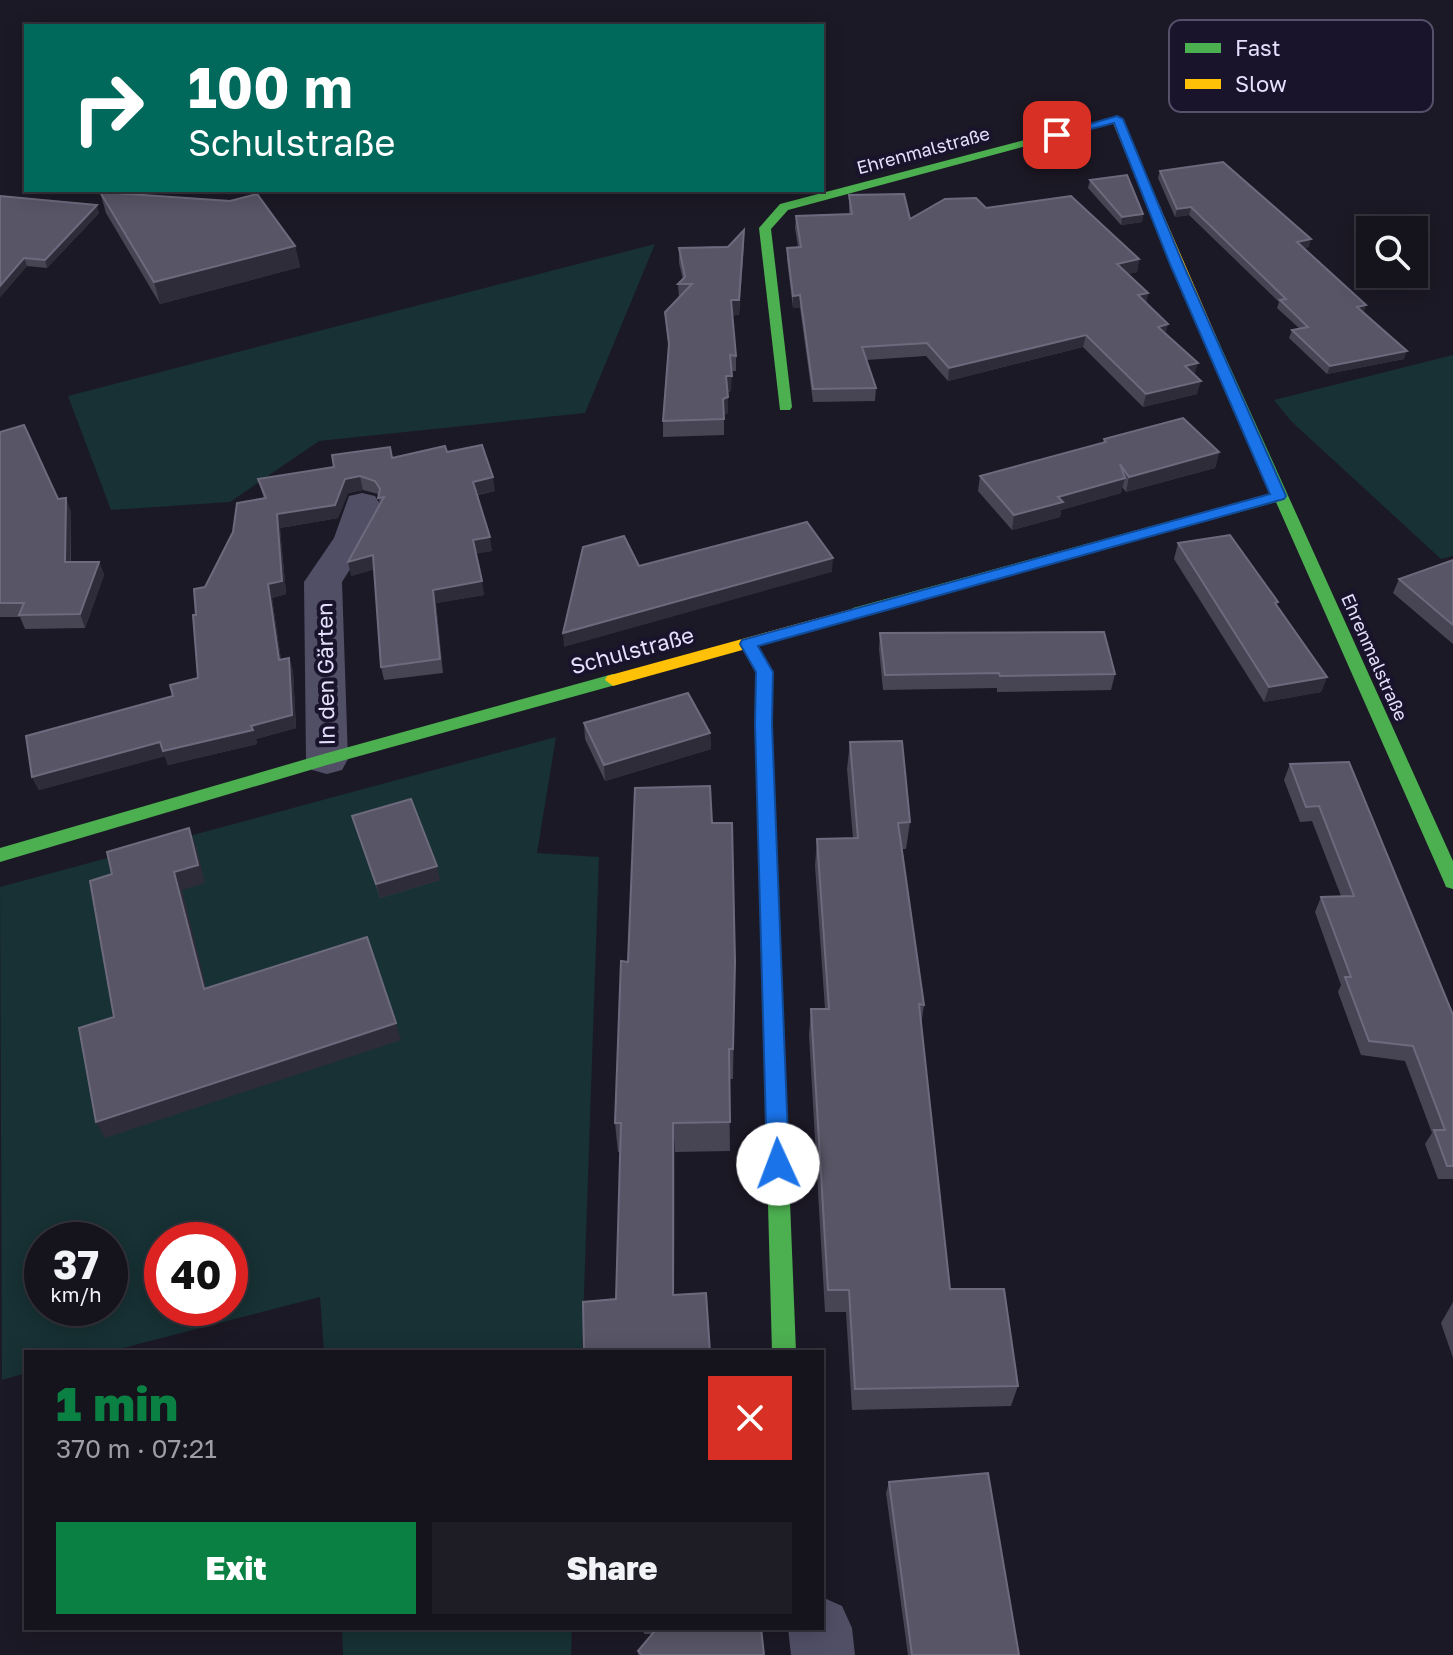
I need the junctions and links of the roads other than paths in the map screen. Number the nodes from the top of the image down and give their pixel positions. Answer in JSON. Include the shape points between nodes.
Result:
{"nodes":[{"id":1,"x":785,"y":407,"type":"dead end"},
{"id":2,"x":1279,"y":496,"type":"junction"},
{"id":3,"x":362,"y":504,"type":"dead end"},
{"id":4,"x":748,"y":644,"type":"junction"},
{"id":5,"x":327,"y":759,"type":"junction"},
{"id":6,"x":0,"y":855,"type":"edge"},
{"id":7,"x":1453,"y":882,"type":"edge"},
{"id":8,"x":784,"y":1350,"type":"edge"},
{"id":9,"x":820,"y":1630,"type":"edge"},
{"id":10,"x":823,"y":1655,"type":"edge"}],
"edges":[{"from":1,"to":2,"type":"street","name":"Ehrenmalstraße","via":[[765,228],[784,207],[1117,119]]},
{"from":2,"to":4,"type":"street","name":"Schulstraße"},
{"from":2,"to":7,"type":"street","name":"Ehrenmalstraße"},
{"from":3,"to":5,"type":"street","name":"In den Gärten","via":[[352,538],[323,582]]},
{"from":4,"to":5,"type":"street","name":"Schulstraße"},
{"from":4,"to":8,"type":"street","via":[[765,672]]},
{"from":5,"to":6,"type":"street","name":"Schulstraße"},
{"from":9,"to":10,"type":"street"}]}
